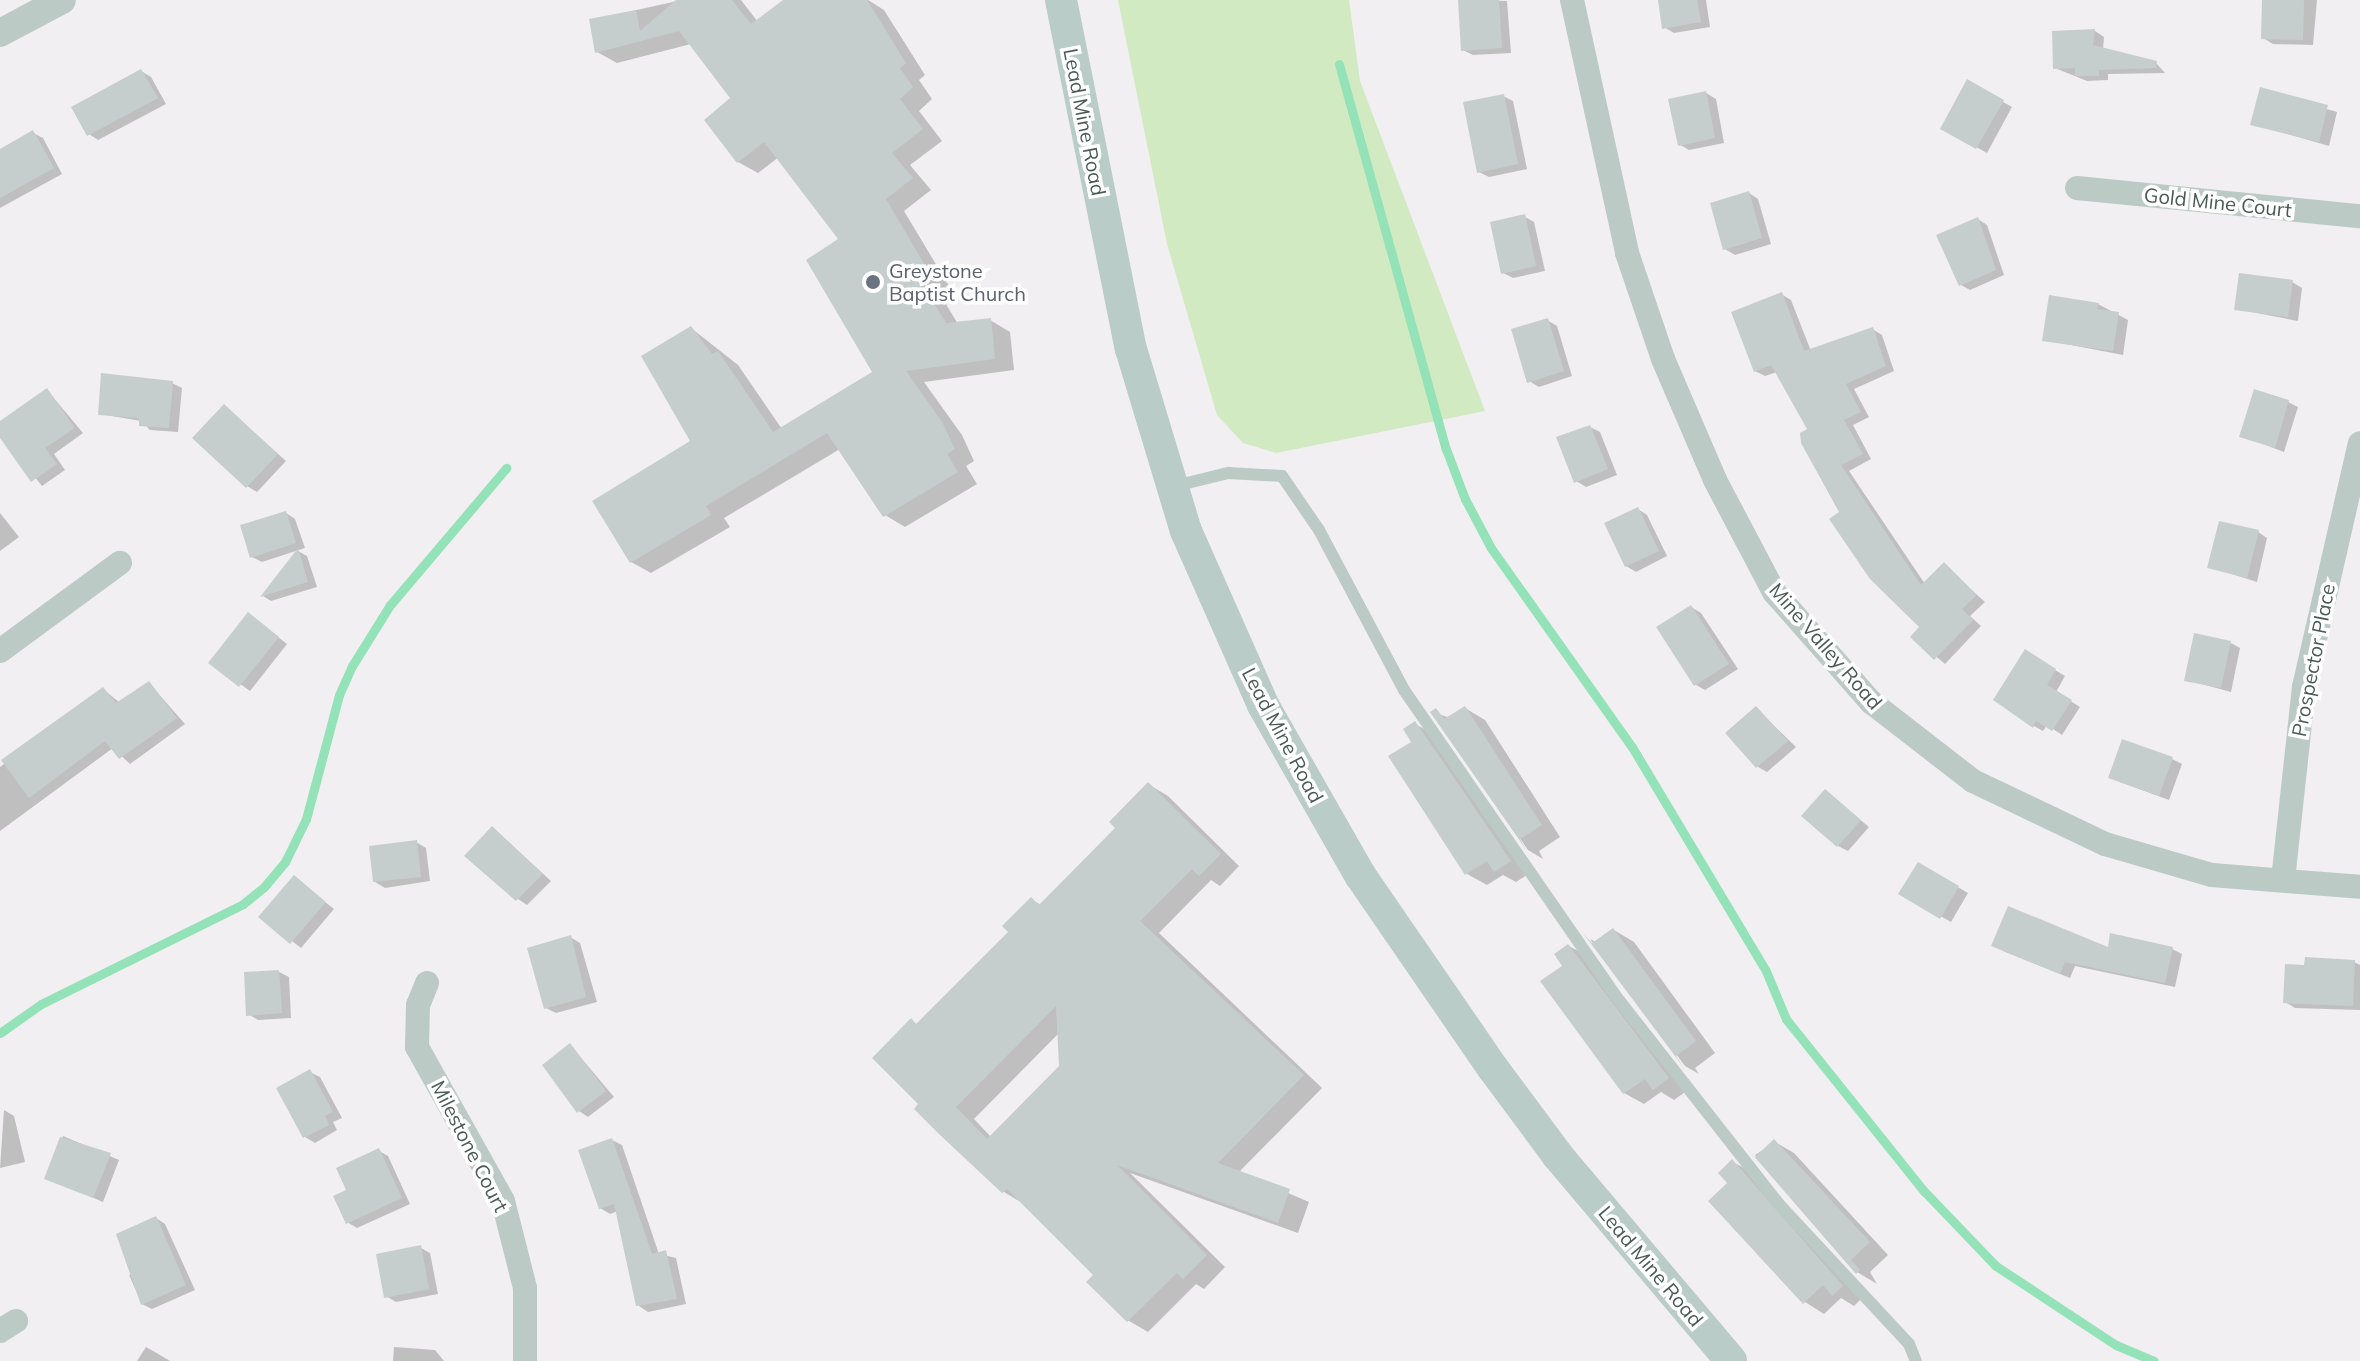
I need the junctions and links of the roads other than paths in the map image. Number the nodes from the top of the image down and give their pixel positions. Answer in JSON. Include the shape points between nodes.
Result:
{"nodes":[{"id":1,"x":62,"y":0,"type":"edge"},
{"id":2,"x":1061,"y":0,"type":"edge"},
{"id":3,"x":1572,"y":0,"type":"edge"},
{"id":4,"x":0,"y":33,"type":"edge"},
{"id":5,"x":2077,"y":188,"type":"dead end"},
{"id":6,"x":2360,"y":216,"type":"edge"},
{"id":7,"x":2360,"y":443,"type":"edge"},
{"id":8,"x":1173,"y":487,"type":"junction"},
{"id":9,"x":120,"y":563,"type":"dead end"},
{"id":10,"x":0,"y":651,"type":"edge"},
{"id":11,"x":2283,"y":880,"type":"junction"},
{"id":12,"x":2360,"y":887,"type":"edge"},
{"id":13,"x":427,"y":983,"type":"dead end"},
{"id":14,"x":525,"y":1361,"type":"edge"},
{"id":15,"x":1731,"y":1361,"type":"edge"},
{"id":16,"x":1916,"y":1361,"type":"edge"}],
"edges":[{"from":1,"to":4,"type":"street"},
{"from":2,"to":8,"type":"main road","name":"Lead Mine Road","via":[[1131,349]]},
{"from":3,"to":11,"type":"street","name":"Mine Valley Road","via":[[1627,253],[1663,359],[1709,467],[1774,592],[1871,702],[1973,781],[2105,844],[2212,875]]},
{"from":5,"to":6,"type":"street","name":"Gold Mine Court"},
{"from":7,"to":11,"type":"street","name":"Prospector Place","via":[[2304,687]]},
{"from":8,"to":15,"type":"main road","name":"Lead Mine Road","via":[[1186,531],[1263,705],[1360,875],[1558,1156]]},
{"from":8,"to":16,"type":"lane","via":[[1228,473],[1282,476],[1319,530],[1404,690],[1597,969],[1778,1203],[1909,1344]]},
{"from":9,"to":10,"type":"street"},
{"from":11,"to":12,"type":"street","name":"Mine Valley Road"},
{"from":13,"to":14,"type":"street","name":"Milestone Court","via":[[418,1005],[417,1047],[503,1201],[525,1288]]}]}
